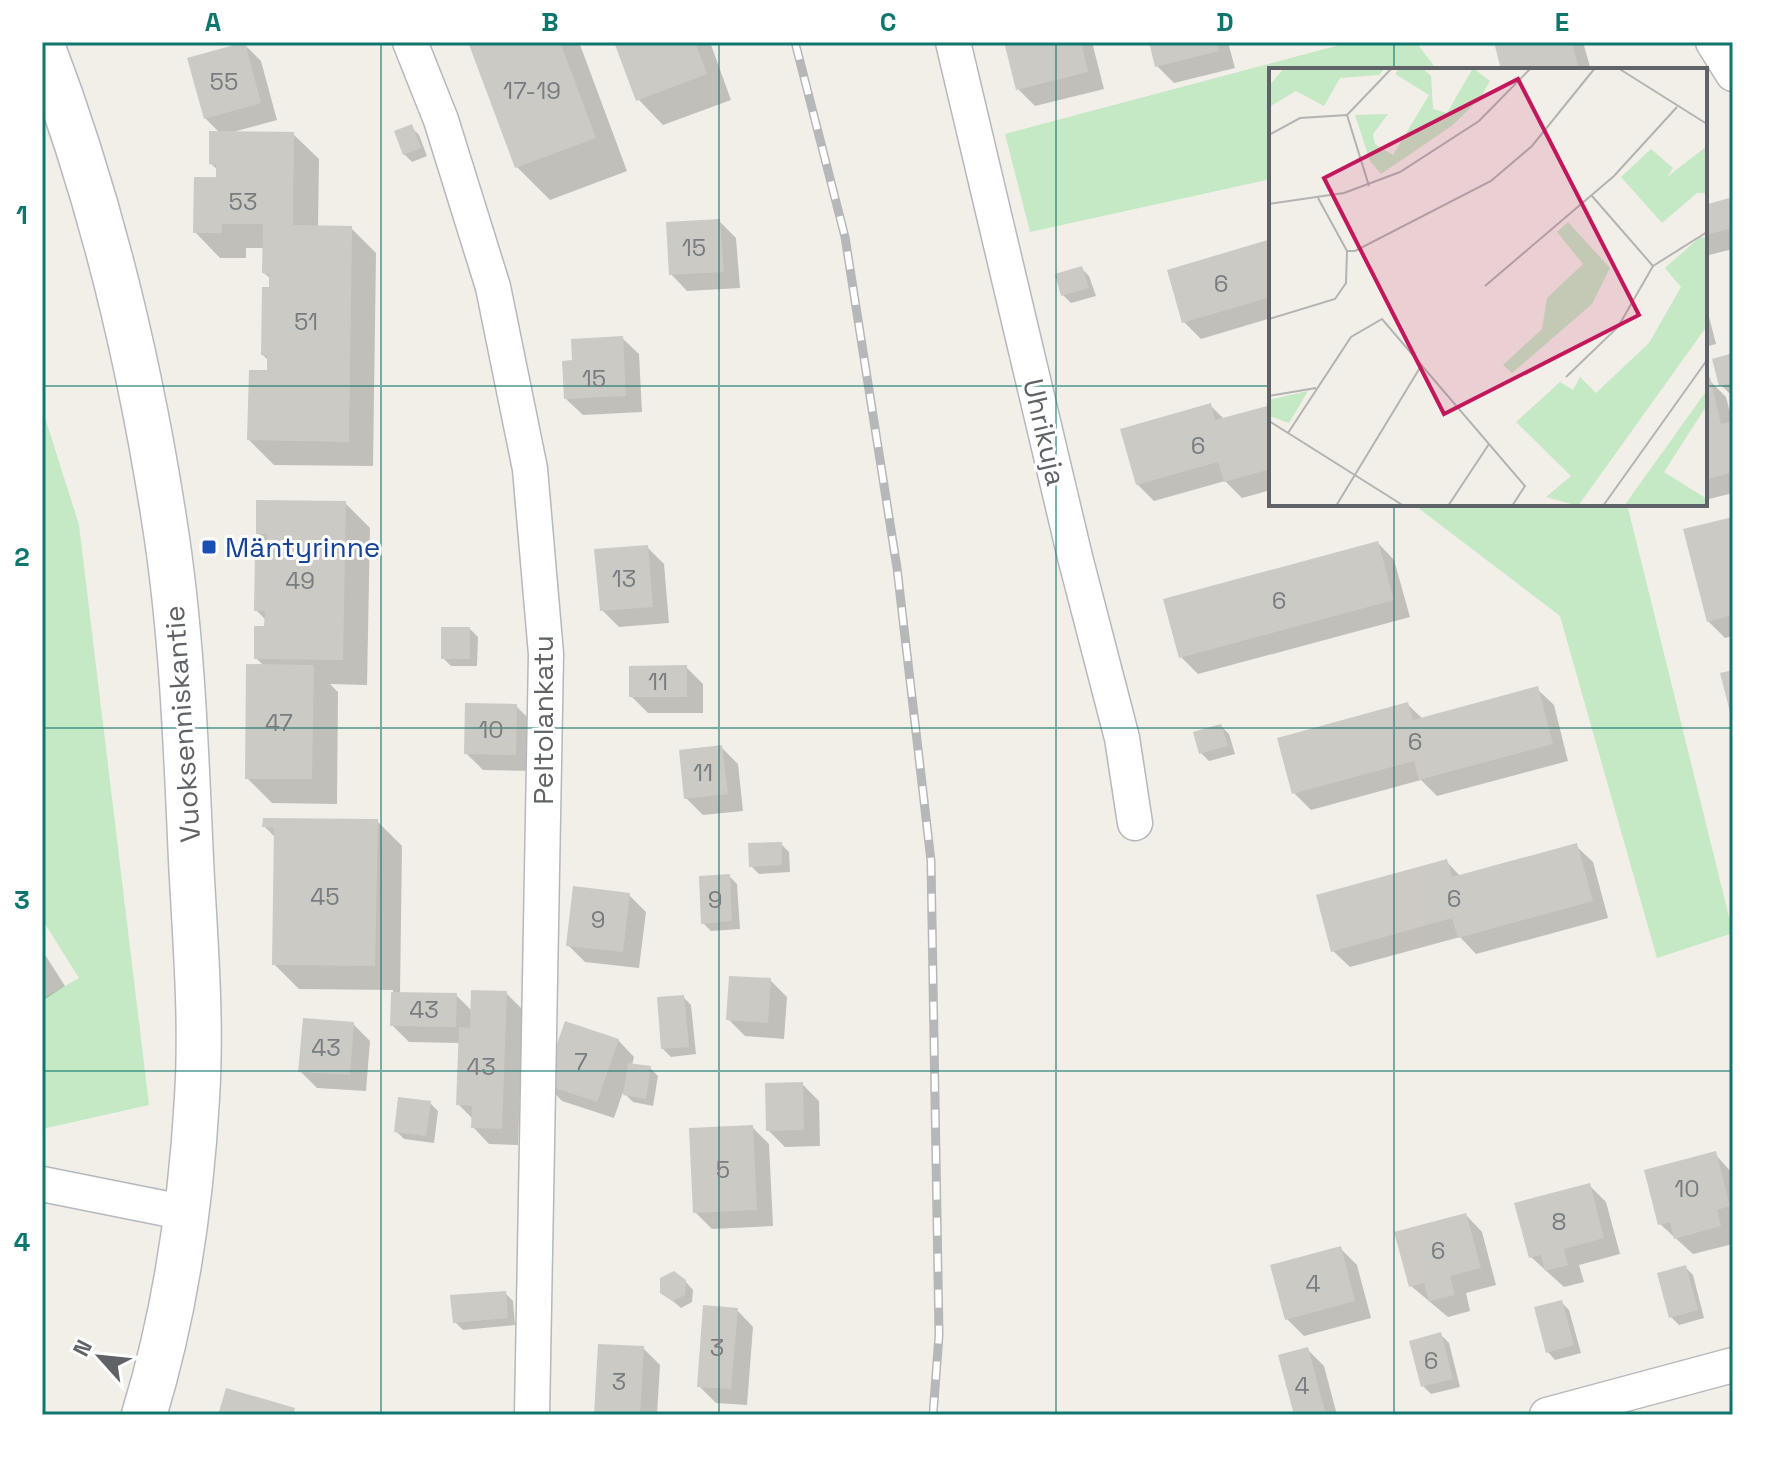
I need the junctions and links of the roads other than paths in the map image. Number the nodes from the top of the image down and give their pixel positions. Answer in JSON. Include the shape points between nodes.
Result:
{"nodes":[{"id":1,"x":410,"y":42,"type":"edge"},
{"id":2,"x":953,"y":42,"type":"edge"},
{"id":3,"x":1713,"y":42,"type":"edge"},
{"id":4,"x":42,"y":45,"type":"edge"},
{"id":5,"x":1733,"y":74,"type":"edge"},
{"id":6,"x":1135,"y":823,"type":"dead end"},
{"id":7,"x":42,"y":1184,"type":"edge"},
{"id":8,"x":187,"y":1213,"type":"junction"},
{"id":9,"x":1733,"y":1365,"type":"edge"},
{"id":10,"x":144,"y":1415,"type":"edge"},
{"id":11,"x":532,"y":1415,"type":"edge"},
{"id":12,"x":1547,"y":1415,"type":"edge"}],
"edges":[{"from":1,"to":11,"type":"street","name":"Peltolankatu","via":[[441,120],[493,287],[531,484],[546,654]]},
{"from":2,"to":6,"type":"street","name":"Uhrikuja","via":[[1122,738]]},
{"from":3,"to":5,"type":"street"},
{"from":4,"to":8,"type":"street","name":"Vuoksenniskantie","via":[[96,209],[135,361],[165,520],[180,660],[197,986],[197,1096]]},
{"from":7,"to":8,"type":"street"},
{"from":8,"to":10,"type":"street","name":"Vuoksenniskantie"},
{"from":9,"to":12,"type":"street"}]}
